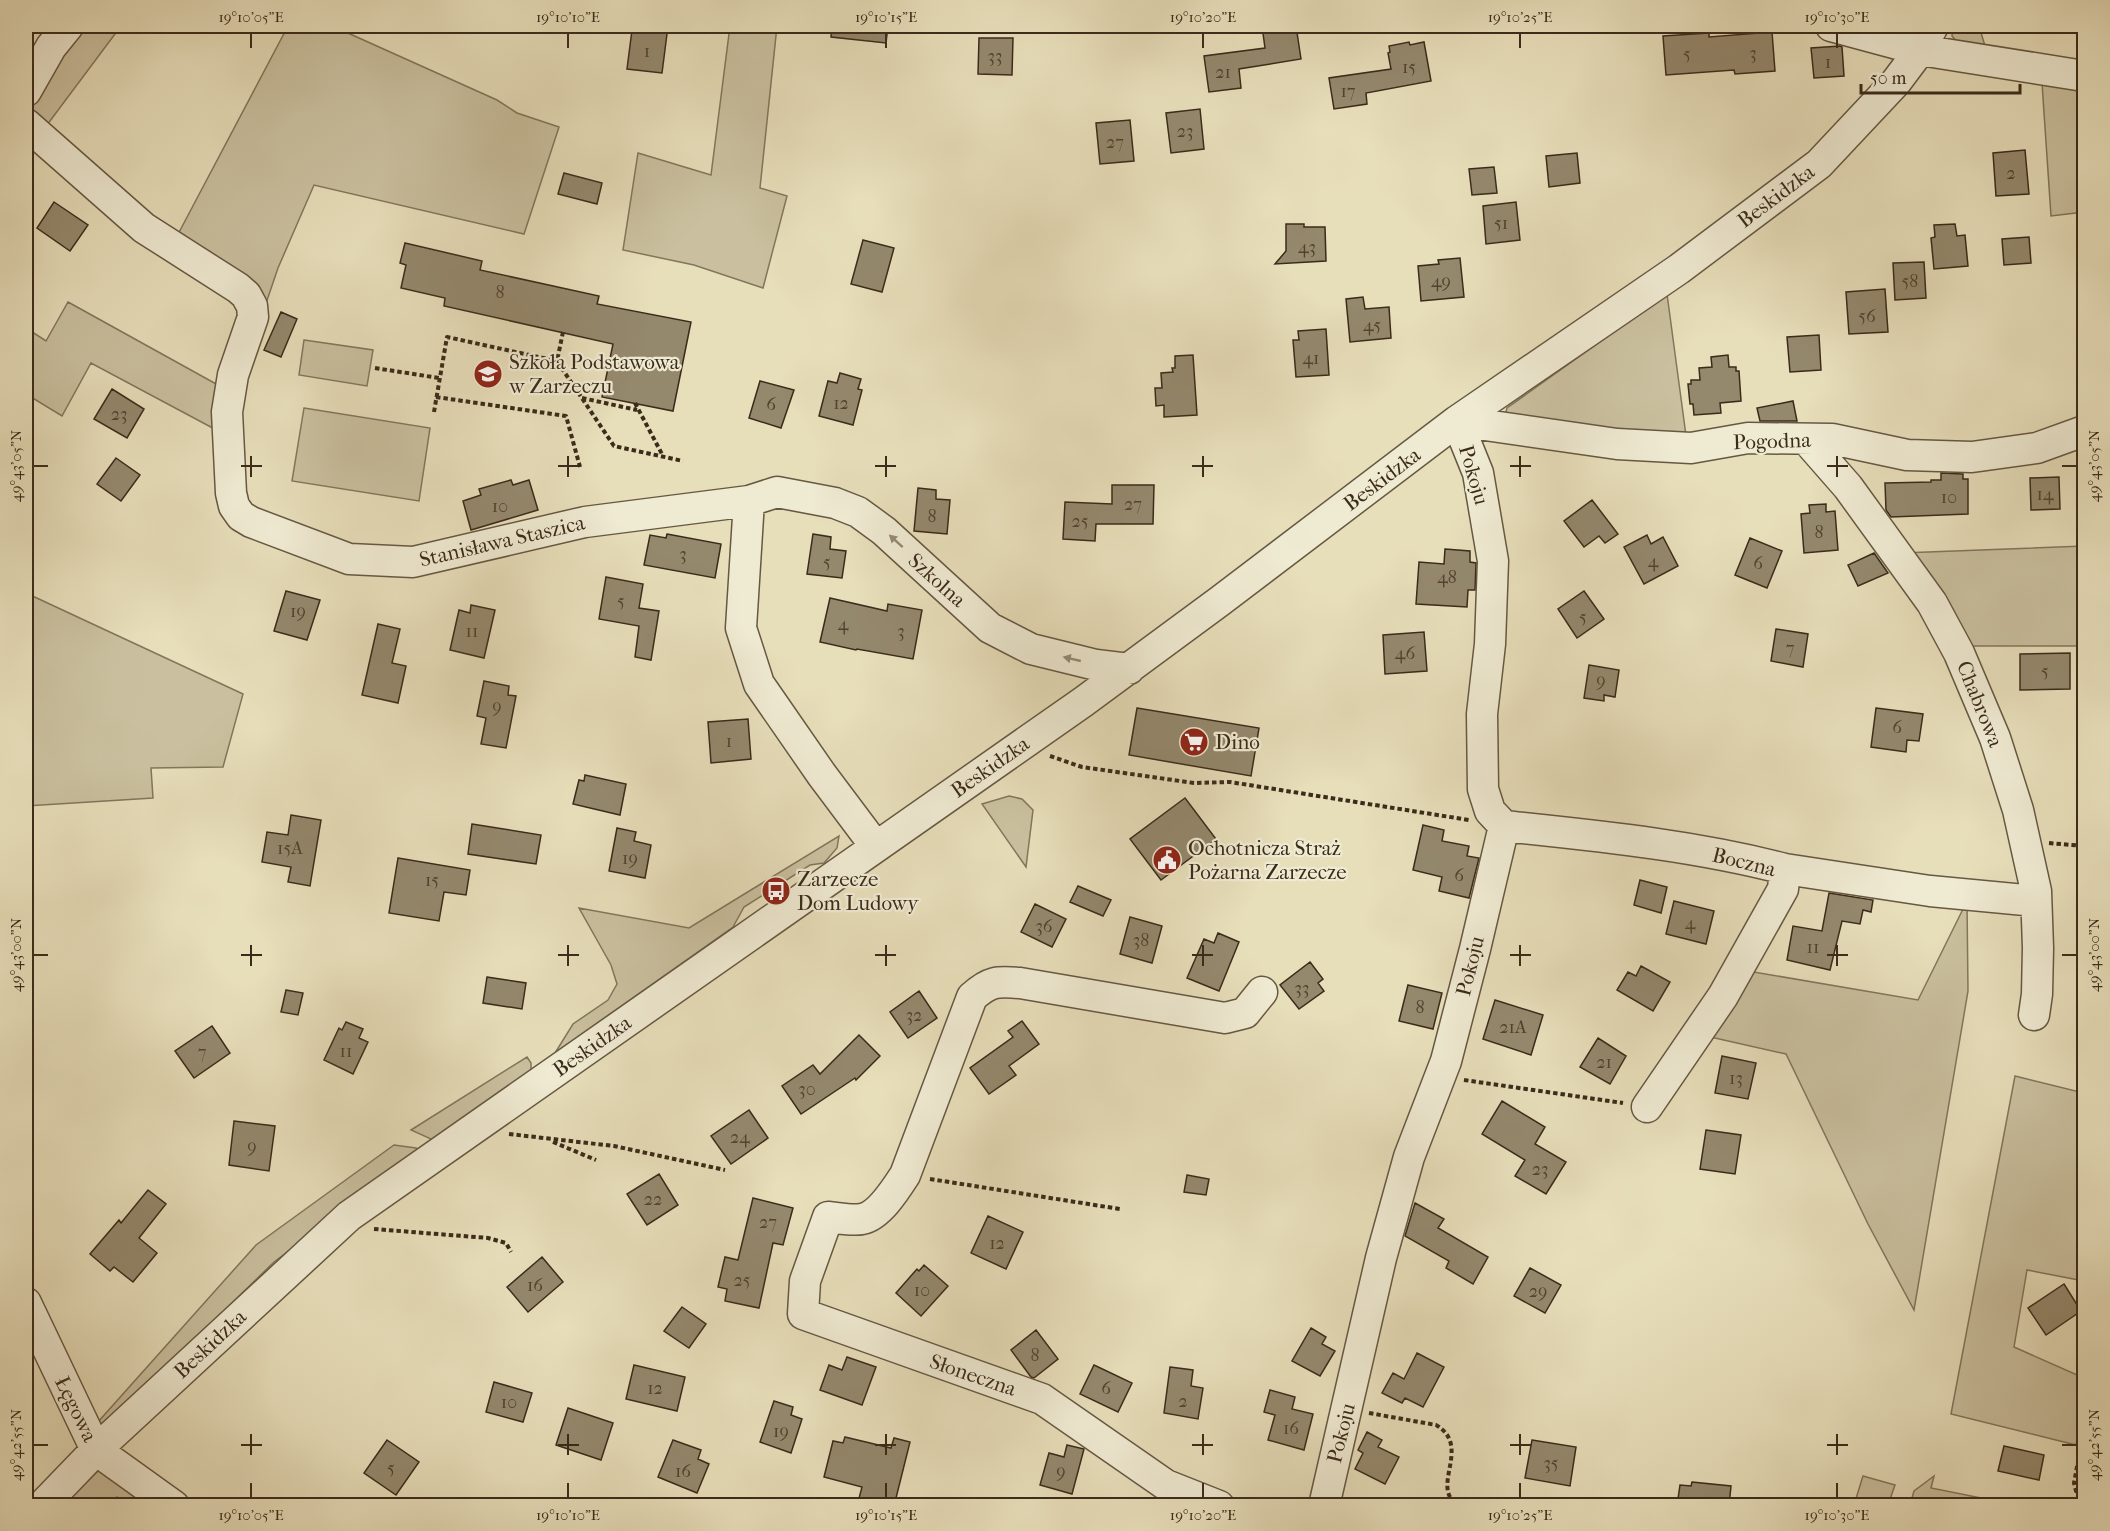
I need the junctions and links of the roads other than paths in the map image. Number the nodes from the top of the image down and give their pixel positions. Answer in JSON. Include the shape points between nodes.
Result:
{"nodes":[{"id":1,"x":68,"y":26,"type":"edge"},
{"id":2,"x":1831,"y":26,"type":"edge"},
{"id":3,"x":1926,"y":38,"type":"edge"},
{"id":4,"x":2085,"y":75,"type":"edge"},
{"id":5,"x":26,"y":91,"type":"edge"},
{"id":6,"x":26,"y":124,"type":"edge"},
{"id":7,"x":1457,"y":422,"type":"junction"},
{"id":8,"x":2085,"y":431,"type":"edge"},
{"id":9,"x":1806,"y":439,"type":"junction"},
{"id":10,"x":749,"y":501,"type":"junction"},
{"id":11,"x":1129,"y":669,"type":"junction"},
{"id":12,"x":1497,"y":818,"type":"junction"},
{"id":13,"x":876,"y":847,"type":"junction"},
{"id":14,"x":1785,"y":869,"type":"junction"},
{"id":15,"x":2036,"y":901,"type":"junction"},
{"id":16,"x":1262,"y":992,"type":"dead end"},
{"id":17,"x":2034,"y":1015,"type":"dead end"},
{"id":18,"x":1647,"y":1107,"type":"road end"},
{"id":19,"x":26,"y":1303,"type":"edge"},
{"id":20,"x":96,"y":1450,"type":"junction"},
{"id":21,"x":42,"y":1506,"type":"edge"},
{"id":22,"x":174,"y":1506,"type":"edge"},
{"id":23,"x":1219,"y":1506,"type":"edge"},
{"id":24,"x":1324,"y":1506,"type":"edge"}],
"edges":[{"from":1,"to":5,"type":"street"},
{"from":2,"to":3,"type":"street"},
{"from":3,"to":4,"type":"street"},
{"from":3,"to":7,"type":"street","name":"Beskidzka","via":[[1896,82],[1819,164],[1679,269]]},
{"from":6,"to":10,"type":"street","name":"Stanisława Staszica","via":[[144,228],[246,295],[253,316],[233,375],[227,412],[231,493],[234,506],[251,522],[349,559],[413,562],[585,522]]},
{"from":7,"to":9,"type":"street","name":"Pogodna","via":[[1617,444],[1691,448],[1748,438]]},
{"from":7,"to":11,"type":"street","name":"Beskidzka"},
{"from":7,"to":12,"type":"street","name":"Pokoju","via":[[1478,472],[1493,561],[1482,714],[1483,789]]},
{"from":8,"to":9,"type":"street","name":"Pogodna","via":[[2037,448],[1972,457],[1907,455],[1832,439]]},
{"from":9,"to":15,"type":"street","name":"Chabrowa","via":[[1848,487],[1932,603],[1959,652],[2004,764],[2018,810]]},
{"from":11,"to":10,"type":"street","name":"Szkolna","one_way":true,"via":[[1031,649],[990,628],[858,512],[835,502],[777,492]]},
{"from":10,"to":13,"type":"street","via":[[741,628],[759,684]]},
{"from":11,"to":13,"type":"street","name":"Beskidzka"},
{"from":12,"to":14,"type":"street","name":"Boczna","via":[[1744,858]]},
{"from":12,"to":24,"type":"street","name":"Pokoju","via":[[1475,949],[1446,1061],[1406,1168],[1381,1258]]},
{"from":13,"to":20,"type":"street","name":"Beskidzka","via":[[349,1216]]},
{"from":14,"to":15,"type":"street","via":[[1930,891]]},
{"from":14,"to":18,"type":"street","name":"Boczna","via":[[1783,889],[1723,996]]},
{"from":15,"to":17,"type":"street","name":"Chabrowa"},
{"from":16,"to":23,"type":"street","name":"Słoneczna","via":[[1245,1013],[1225,1018],[1020,983],[997,981],[983,987],[972,997],[905,1175],[872,1215],[862,1219],[828,1217],[805,1281],[803,1314],[1042,1399],[1167,1485]]},
{"from":19,"to":20,"type":"street","name":"Łęgowa"},
{"from":20,"to":21,"type":"street","name":"Beskidzka"},
{"from":20,"to":22,"type":"street"}]}
